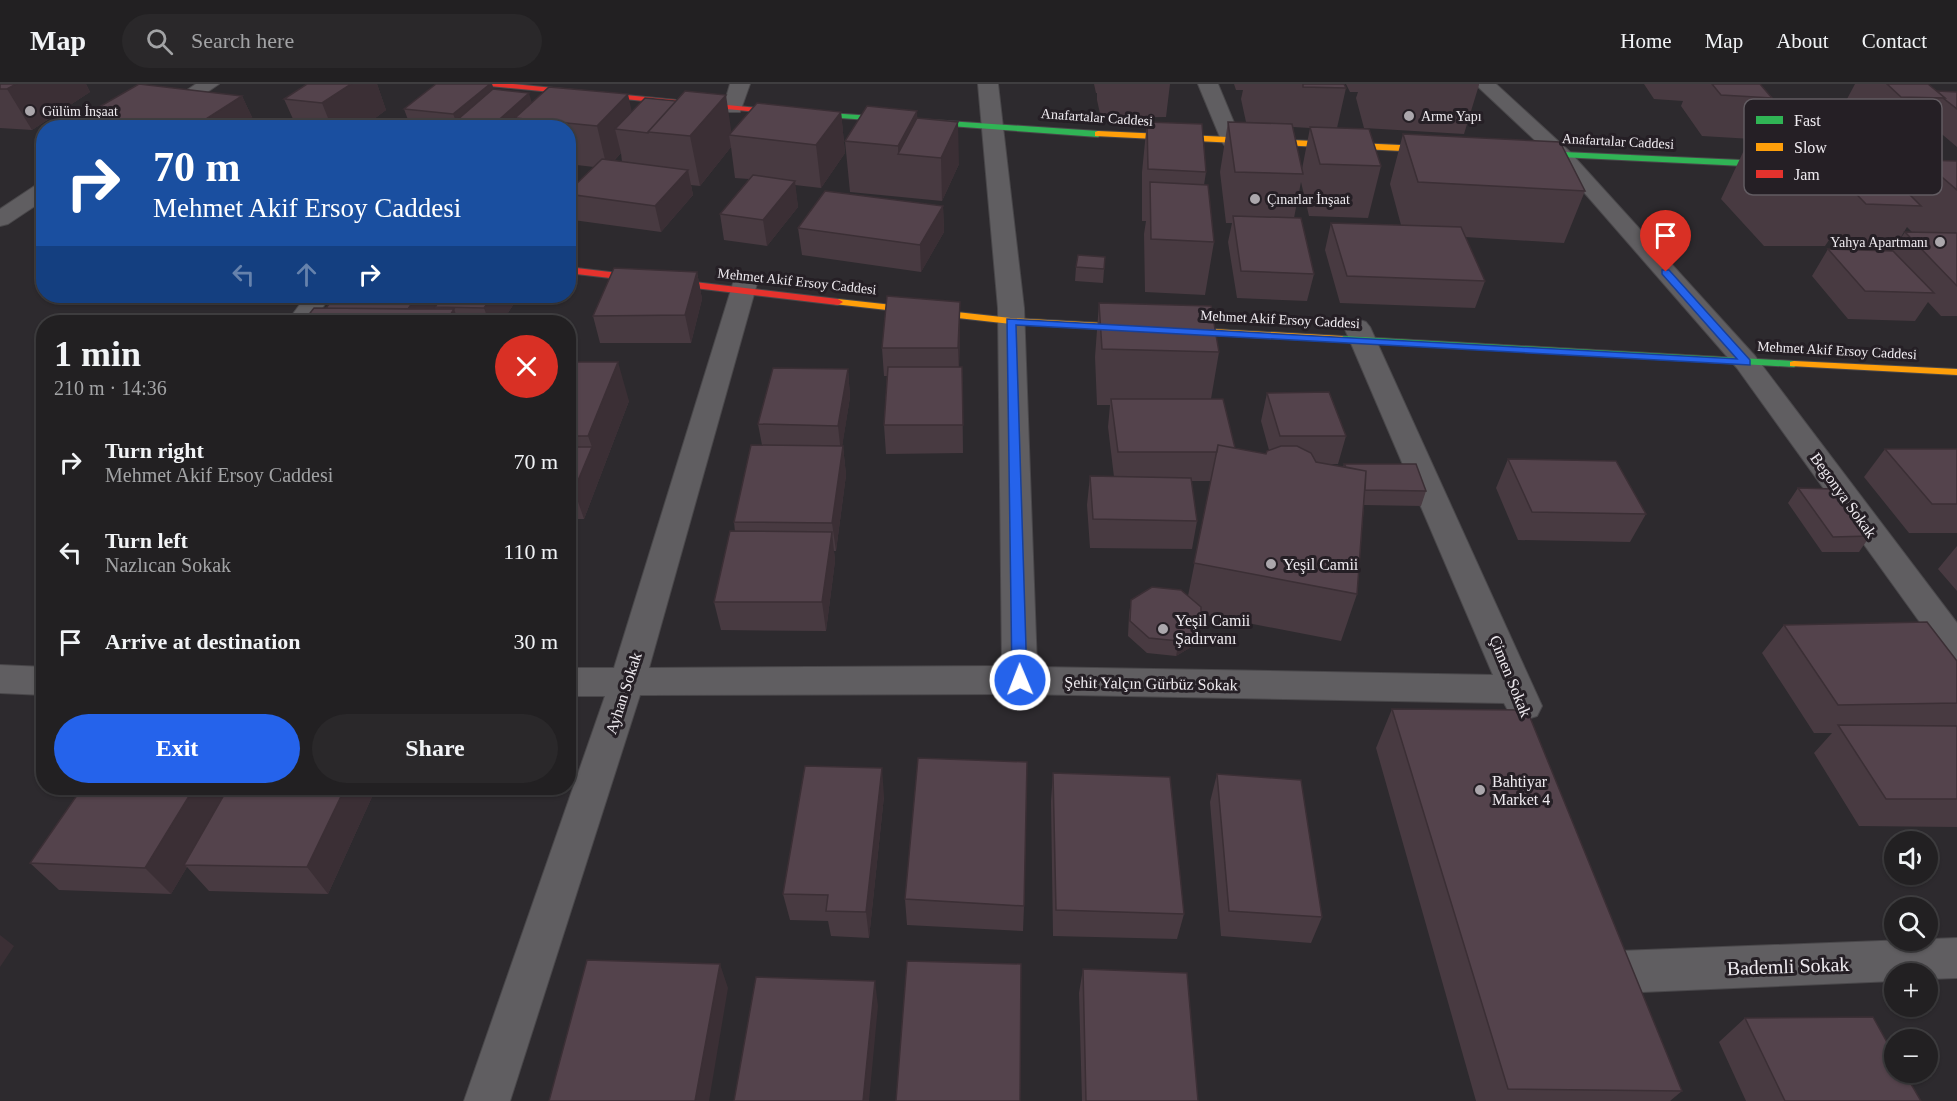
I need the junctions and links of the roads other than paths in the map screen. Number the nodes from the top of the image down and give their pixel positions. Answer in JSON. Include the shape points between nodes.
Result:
{"nodes":[{"id":1,"x":209,"y":84,"type":"edge"},
{"id":2,"x":489,"y":84,"type":"edge"},
{"id":3,"x":740,"y":84,"type":"edge"},
{"id":4,"x":988,"y":84,"type":"edge"},
{"id":5,"x":1209,"y":84,"type":"edge"},
{"id":6,"x":1485,"y":84,"type":"edge"},
{"id":7,"x":733,"y":108,"type":"junction"},
{"id":8,"x":153,"y":120,"type":"edge"},
{"id":9,"x":993,"y":127,"type":"junction"},
{"id":10,"x":1232,"y":142,"type":"junction"},
{"id":11,"x":1456,"y":151,"type":"edge"},
{"id":12,"x":1503,"y":153,"type":"edge"},
{"id":13,"x":1562,"y":155,"type":"junction"},
{"id":14,"x":1744,"y":163,"type":"edge"},
{"id":15,"x":1942,"y":171,"type":"edge"},
{"id":16,"x":1957,"y":172,"type":"edge"},
{"id":17,"x":36,"y":195,"type":"edge"},
{"id":18,"x":0,"y":219,"type":"edge"},
{"id":19,"x":576,"y":258,"type":"edge"},
{"id":20,"x":576,"y":271,"type":"edge"},
{"id":21,"x":744,"y":286,"type":"junction"},
{"id":22,"x":314,"y":303,"type":"edge"},
{"id":23,"x":304,"y":315,"type":"edge"},
{"id":24,"x":1011,"y":315,"type":"junction"},
{"id":25,"x":1453,"y":331,"type":"dead end"},
{"id":26,"x":1360,"y":333,"type":"junction"},
{"id":27,"x":1733,"y":348,"type":"junction"},
{"id":28,"x":1957,"y":372,"type":"edge"},
{"id":29,"x":1957,"y":648,"type":"edge"},
{"id":30,"x":0,"y":679,"type":"edge"},
{"id":31,"x":36,"y":679,"type":"edge"},
{"id":32,"x":1020,"y":680,"type":"junction"},
{"id":33,"x":576,"y":682,"type":"edge"},
{"id":34,"x":627,"y":682,"type":"junction"},
{"id":35,"x":1518,"y":689,"type":"junction"},
{"id":36,"x":1534,"y":733,"type":"edge"},
{"id":37,"x":1957,"y":958,"type":"edge"},
{"id":38,"x":1619,"y":972,"type":"edge"},
{"id":39,"x":487,"y":1101,"type":"edge"}],
"edges":[{"from":1,"to":8,"type":"street"},
{"from":2,"to":7,"type":"street","name":"Anafartalar Caddesi"},
{"from":3,"to":7,"type":"street"},
{"from":4,"to":9,"type":"street"},
{"from":5,"to":10,"type":"street"},
{"from":6,"to":13,"type":"street","name":"Begonya Sokak"},
{"from":7,"to":9,"type":"street","name":"Anafartalar Caddesi"},
{"from":9,"to":10,"type":"street","name":"Anafartalar Caddesi"},
{"from":9,"to":24,"type":"street"},
{"from":10,"to":11,"type":"street","name":"Anafartalar Caddesi"},
{"from":12,"to":13,"type":"street","name":"Anafartalar Caddesi"},
{"from":13,"to":14,"type":"street","name":"Anafartalar Caddesi"},
{"from":13,"to":27,"type":"street","name":"Begonya Sokak"},
{"from":15,"to":16,"type":"street"},
{"from":17,"to":18,"type":"street"},
{"from":19,"to":21,"type":"street","name":"Mehmet Akif Ersoy Caddesi"},
{"from":20,"to":21,"type":"street","name":"Mehmet Akif Ersoy Caddesi"},
{"from":21,"to":24,"type":"street","name":"Mehmet Akif Ersoy Caddesi"},
{"from":21,"to":34,"type":"street","name":"Ayhan Sokak"},
{"from":22,"to":23,"type":"street"},
{"from":24,"to":26,"type":"street","name":"Mehmet Akif Ersoy Caddesi"},
{"from":24,"to":32,"type":"street"},
{"from":25,"to":26,"type":"street","name":"Mehmet Akif Ersoy Caddesi"},
{"from":26,"to":27,"type":"street","name":"Mehmet Akif Ersoy Caddesi"},
{"from":26,"to":35,"type":"street","name":"Çimen Sokak"},
{"from":27,"to":28,"type":"street","name":"Mehmet Akif Ersoy Caddesi"},
{"from":27,"to":29,"type":"street","name":"Begonya Sokak"},
{"from":30,"to":31,"type":"street"},
{"from":32,"to":34,"type":"street","name":"Şehit Yalçın Gürbüz Sokak"},
{"from":32,"to":35,"type":"street","name":"Şehit Yalçın Gürbüz Sokak"},
{"from":33,"to":34,"type":"street","name":"Şehit Yalçın Gürbüz Sokak"},
{"from":34,"to":39,"type":"street","name":"Ayhan Sokak"},
{"from":35,"to":36,"type":"street","name":"Çimen Sokak"},
{"from":37,"to":38,"type":"street","name":"Bademli Sokak"}]}
